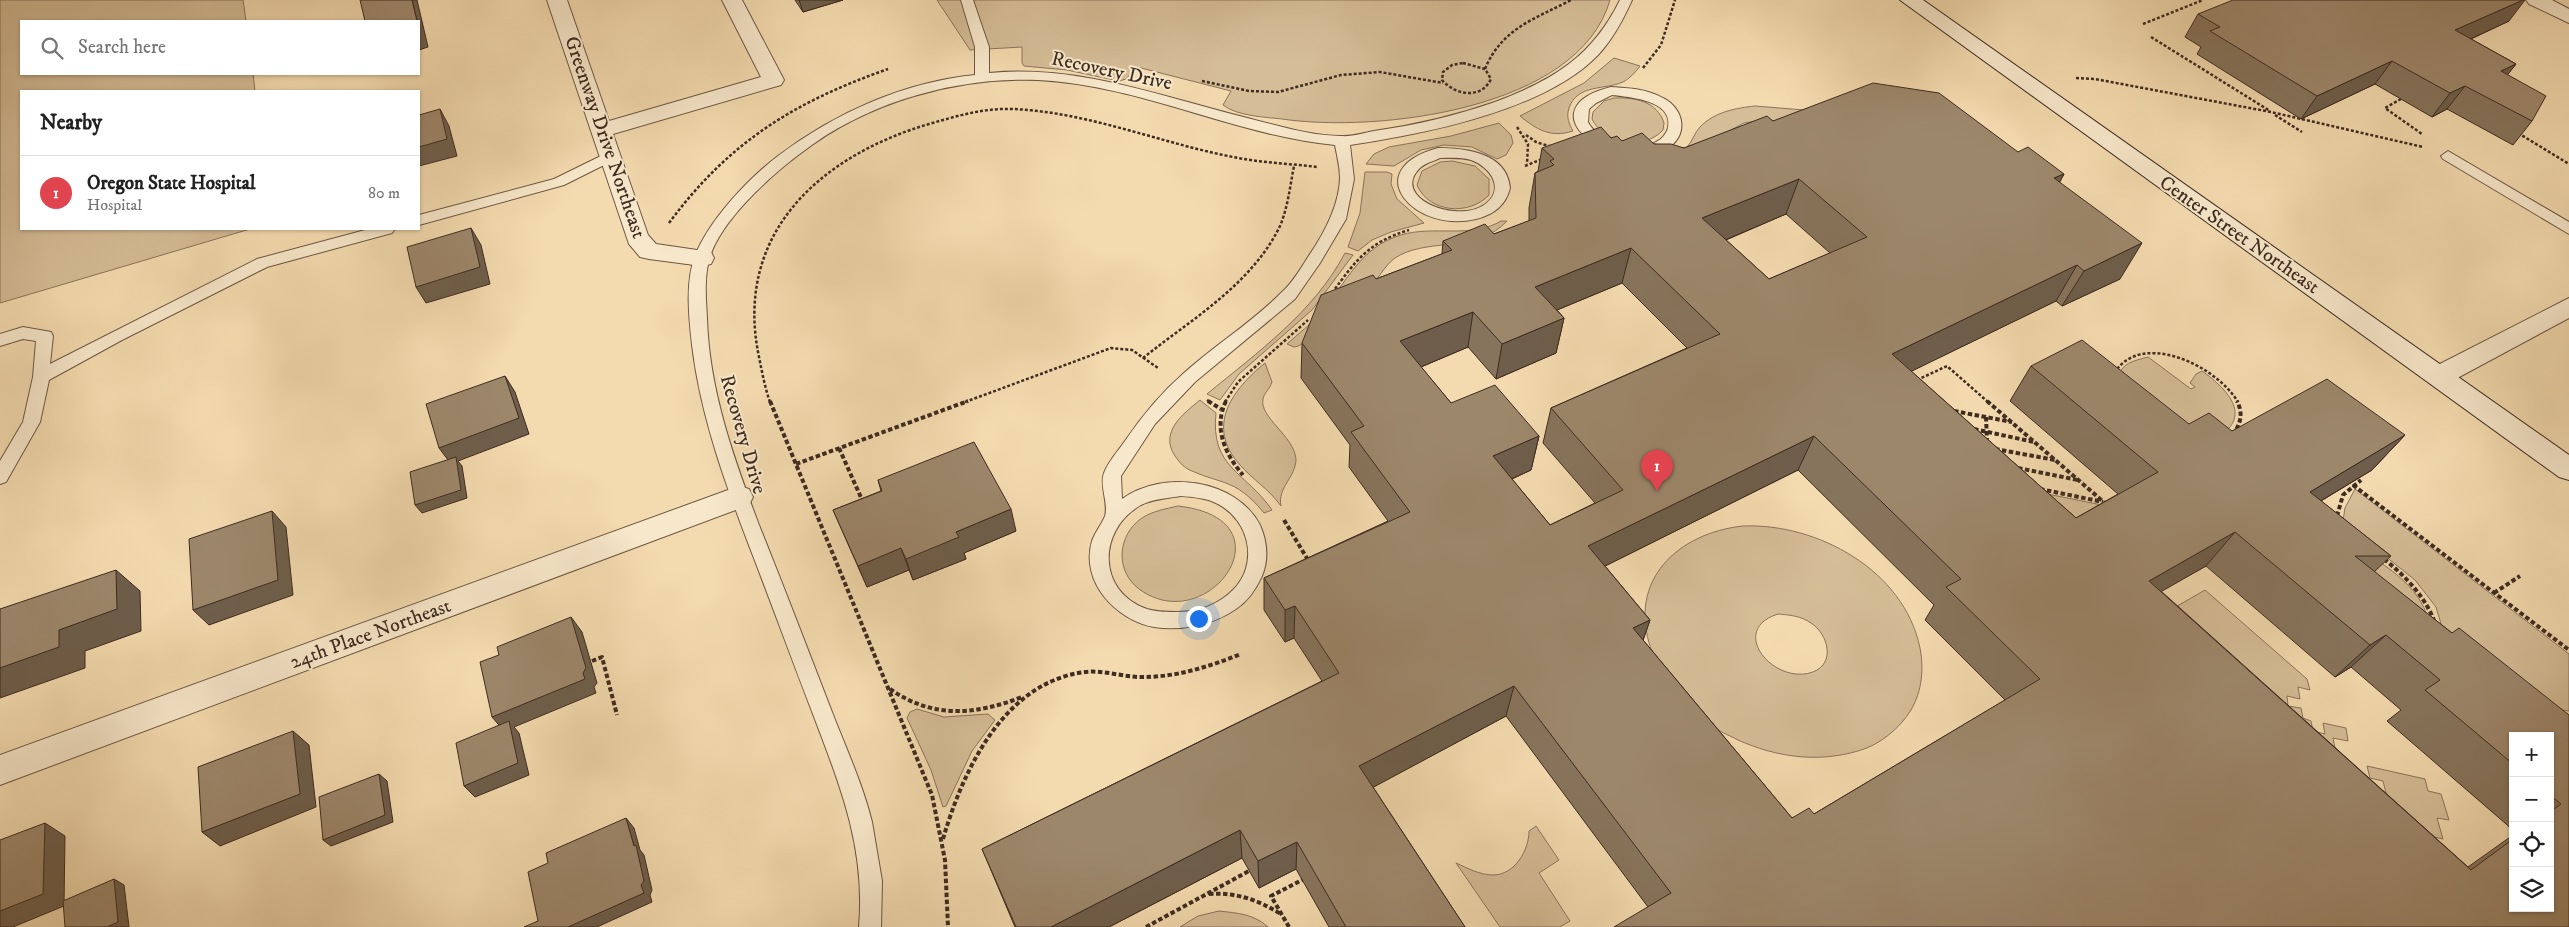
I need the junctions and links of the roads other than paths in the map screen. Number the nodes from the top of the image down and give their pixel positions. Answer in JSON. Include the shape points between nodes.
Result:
{"nodes":[{"id":1,"x":557,"y":0,"type":"edge"},
{"id":2,"x":732,"y":0,"type":"edge"},
{"id":3,"x":968,"y":0,"type":"edge"},
{"id":4,"x":1626,"y":0,"type":"edge"},
{"id":5,"x":1910,"y":0,"type":"edge"},
{"id":6,"x":2536,"y":0,"type":"edge"},
{"id":7,"x":2569,"y":18,"type":"edge"},
{"id":8,"x":982,"y":78,"type":"junction"},
{"id":9,"x":1623,"y":91,"type":"joint"},
{"id":10,"x":602,"y":130,"type":"junction"},
{"id":11,"x":1342,"y":141,"type":"junction"},
{"id":12,"x":611,"y":156,"type":"junction"},
{"id":13,"x":2448,"y":156,"type":"road end"},
{"id":14,"x":1503,"y":190,"type":"joint"},
{"id":15,"x":420,"y":220,"type":"edge"},
{"id":16,"x":2569,"y":229,"type":"edge"},
{"id":17,"x":383,"y":230,"type":"edge"},
{"id":18,"x":702,"y":258,"type":"junction"},
{"id":19,"x":2569,"y":306,"type":"edge"},
{"id":20,"x":0,"y":340,"type":"edge"},
{"id":21,"x":2439,"y":376,"type":"junction"},
{"id":22,"x":41,"y":377,"type":"junction"},
{"id":23,"x":2569,"y":469,"type":"edge"},
{"id":24,"x":0,"y":477,"type":"edge"},
{"id":25,"x":739,"y":496,"type":"junction"},
{"id":26,"x":1114,"y":517,"type":"junction"},
{"id":27,"x":0,"y":770,"type":"edge"},
{"id":28,"x":870,"y":927,"type":"edge"}],
"edges":[{"from":1,"to":10,"type":"street","name":"Greenway Drive Northeast"},
{"from":2,"to":10,"type":"street","via":[[773,80]]},
{"from":3,"to":8,"type":"lane","via":[[982,47]]},
{"from":4,"to":11,"type":"lane","name":"Recovery Drive","via":[[1616,26],[1600,47],[1575,68],[1541,89],[1441,124]]},
{"from":5,"to":21,"type":"street","name":"Center Street Northeast"},
{"from":6,"to":7,"type":"street"},
{"from":8,"to":11,"type":"lane","name":"Recovery Drive","via":[[1036,76],[1072,79],[1229,119]]},
{"from":8,"to":18,"type":"lane","name":"Recovery Drive","via":[[947,82],[889,100],[849,117],[809,140],[763,176],[742,199]]},
{"from":9,"to":9,"type":"lane","via":[[1597,95],[1586,102],[1581,116],[1586,131],[1597,140],[1625,150],[1641,150],[1667,143],[1677,126],[1669,108],[1643,93]]},
{"from":10,"to":12,"type":"street","name":"Greenway Drive Northeast"},
{"from":11,"to":26,"type":"lane","via":[[1347,179],[1338,219],[1315,259],[1289,295],[1189,378],[1149,419],[1112,475]]},
{"from":12,"to":15,"type":"lane","via":[[560,182]]},
{"from":12,"to":18,"type":"street","name":"Greenway Drive Northeast","via":[[637,238],[648,251]]},
{"from":13,"to":16,"type":"lane"},
{"from":14,"to":14,"type":"lane","via":[[1502,179],[1495,168],[1484,161],[1454,153],[1418,161],[1406,174],[1404,184],[1407,194],[1428,212],[1461,218],[1490,209]]},
{"from":17,"to":22,"type":"lane","via":[[262,263]]},
{"from":18,"to":25,"type":"lane","name":"Recovery Drive","via":[[698,296],[707,390]]},
{"from":19,"to":21,"type":"street"},
{"from":20,"to":22,"type":"lane","via":[[23,334],[45,336]]},
{"from":21,"to":23,"type":"street","name":"Center Street Northeast"},
{"from":22,"to":24,"type":"lane","via":[[31,422]]},
{"from":25,"to":27,"type":"street","name":"24th Place Northeast"},
{"from":25,"to":28,"type":"lane","name":"Recovery Drive","via":[[858,807],[870,856],[873,903]]},
{"from":26,"to":26,"type":"lane","via":[[1133,502],[1156,492],[1181,489],[1206,492],[1228,501],[1245,515],[1256,534],[1259,555],[1254,576],[1240,595],[1218,611],[1192,620],[1164,620],[1137,614],[1116,599],[1102,580],[1098,558],[1102,536]]}]}
